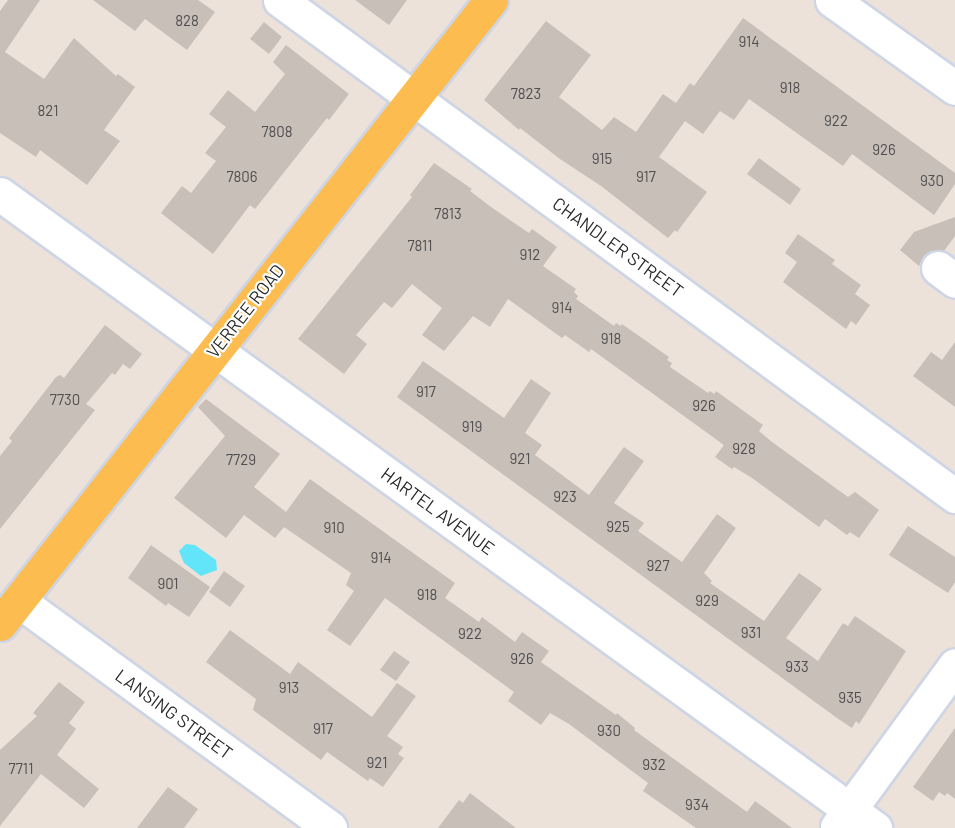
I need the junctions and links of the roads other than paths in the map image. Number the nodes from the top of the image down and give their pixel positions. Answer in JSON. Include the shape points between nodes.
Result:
{"nodes":[{"id":1,"x":280,"y":0,"type":"edge"},
{"id":2,"x":491,"y":0,"type":"edge"},
{"id":3,"x":832,"y":0,"type":"edge"},
{"id":4,"x":955,"y":88,"type":"edge"},
{"id":5,"x":414,"y":98,"type":"junction"},
{"id":6,"x":0,"y":194,"type":"edge"},
{"id":7,"x":215,"y":349,"type":"junction"},
{"id":8,"x":955,"y":495,"type":"edge"},
{"id":9,"x":9,"y":612,"type":"edge"},
{"id":10,"x":952,"y":677,"type":"edge"},
{"id":11,"x":854,"y":822,"type":"edge"},
{"id":12,"x":330,"y":828,"type":"edge"}],
"edges":[{"from":1,"to":5,"type":"street","name":"CHANDLER STREET"},
{"from":2,"to":5,"type":"main road","name":"VERREE ROAD"},
{"from":3,"to":4,"type":"street"},
{"from":5,"to":7,"type":"main road","name":"VERREE ROAD"},
{"from":5,"to":8,"type":"street","name":"CHANDLER STREET"},
{"from":6,"to":7,"type":"street","name":"HARTEL AVENUE"},
{"from":7,"to":9,"type":"main road","name":"VERREE ROAD"},
{"from":7,"to":11,"type":"street","name":"HARTEL AVENUE"},
{"from":9,"to":12,"type":"street","name":"LANSING STREET"},
{"from":10,"to":11,"type":"street"}]}
